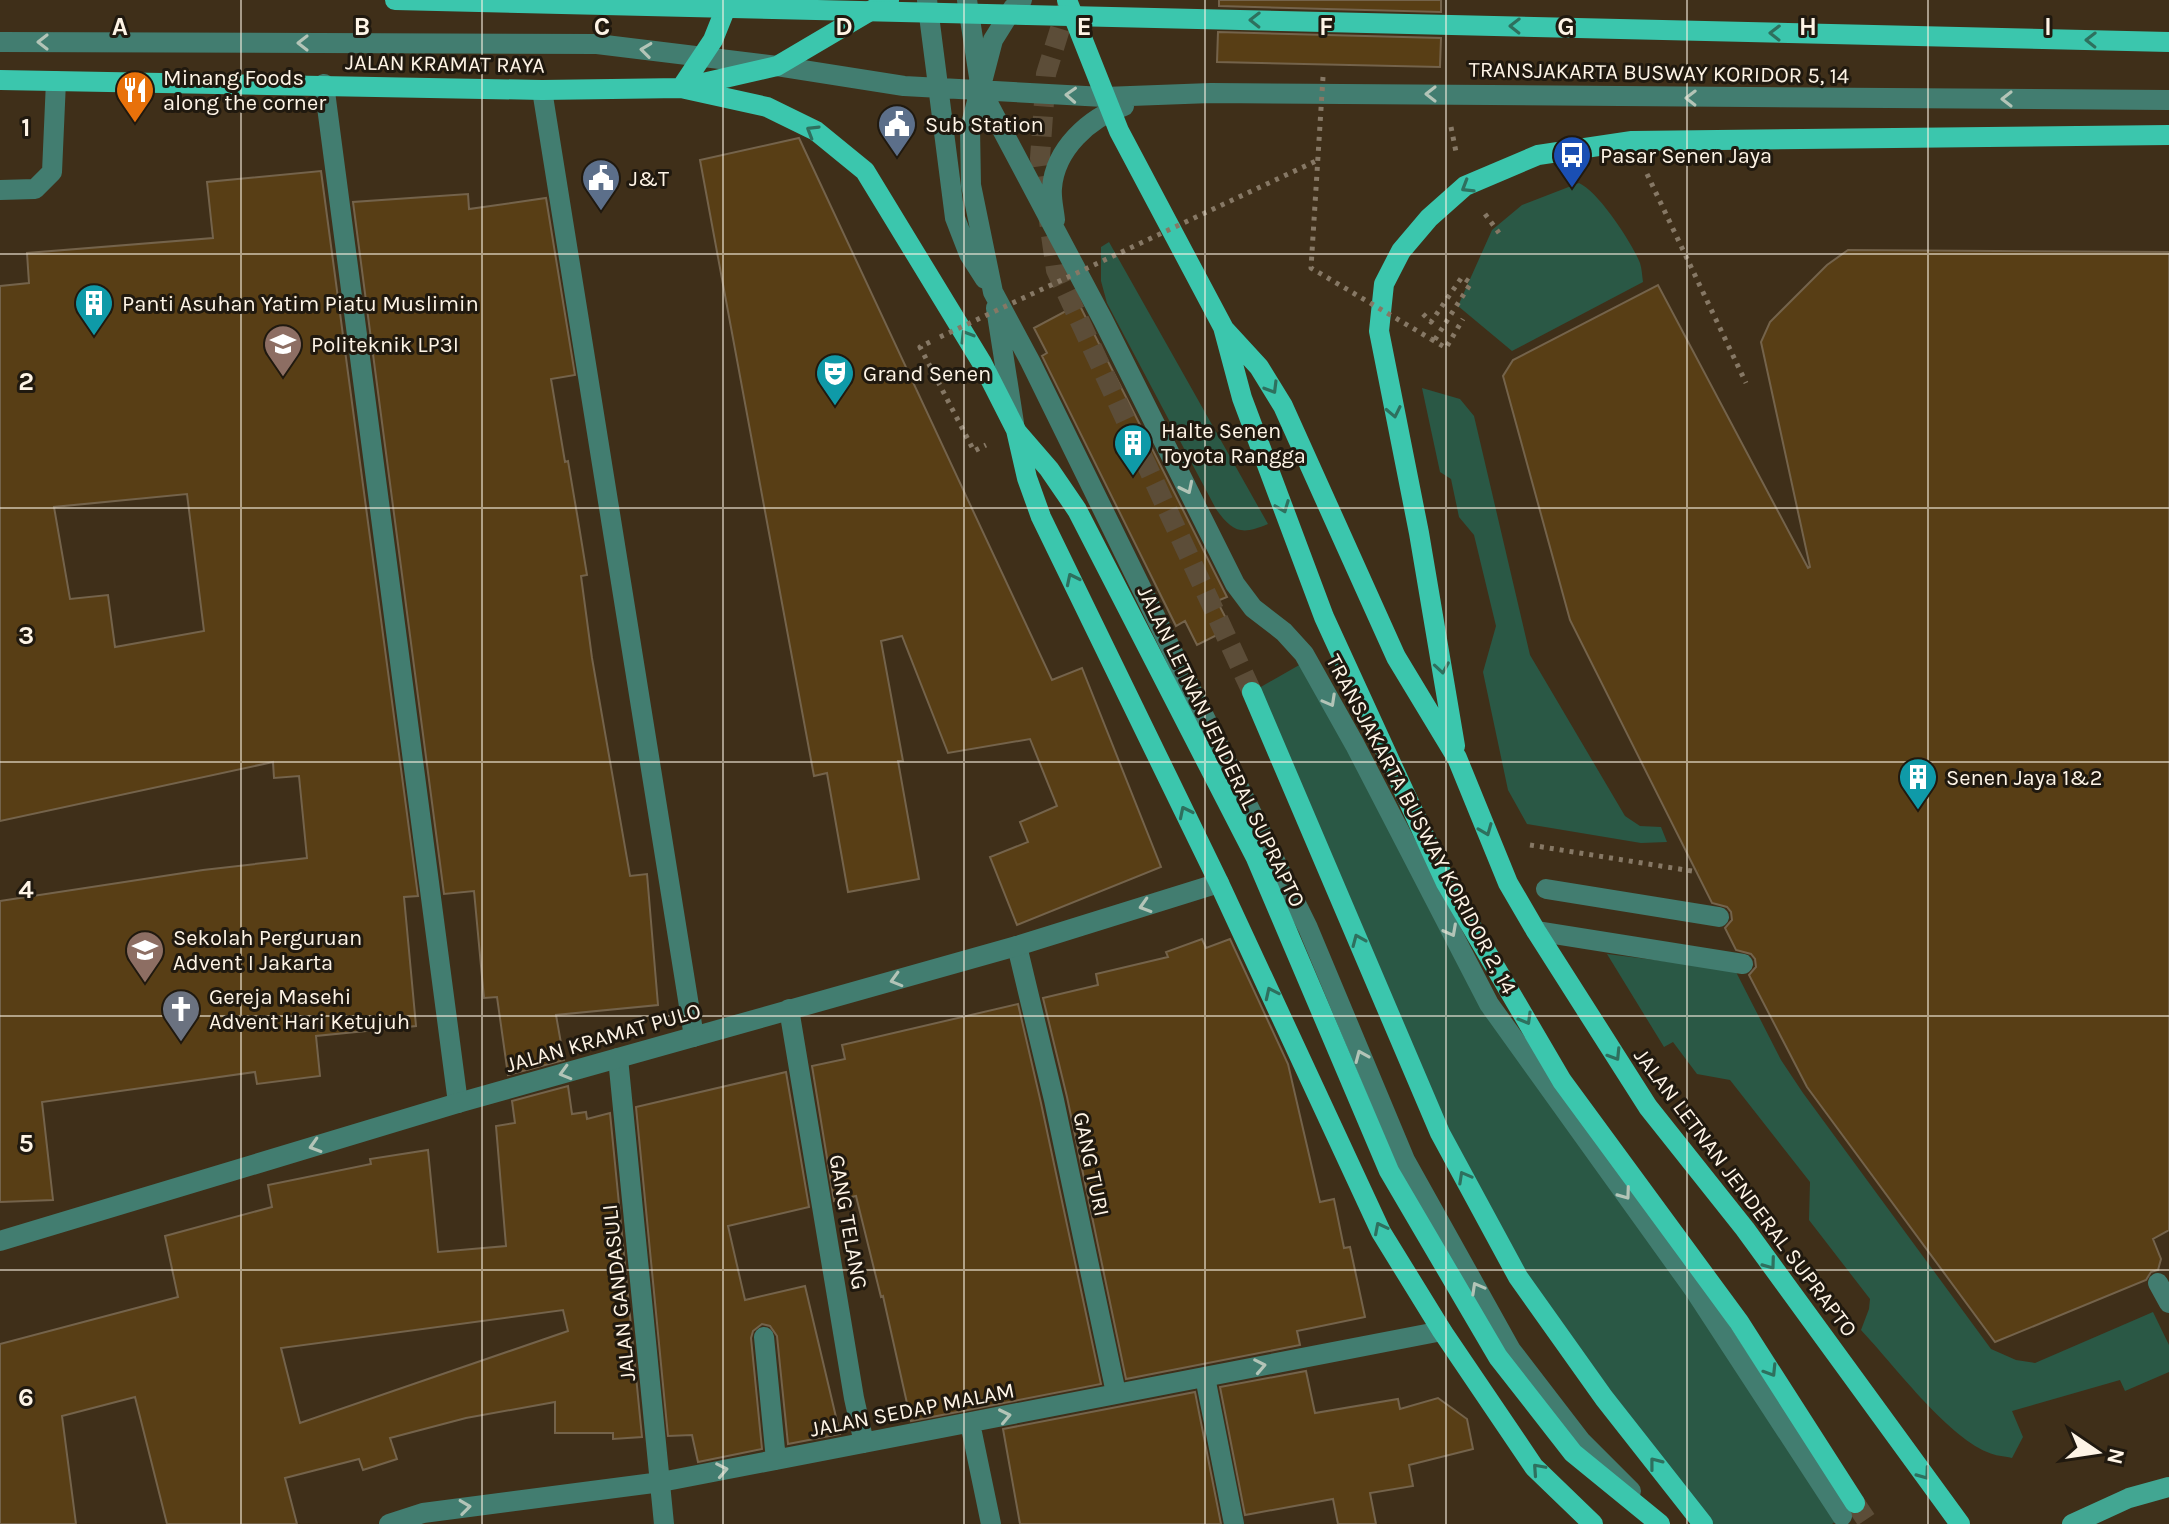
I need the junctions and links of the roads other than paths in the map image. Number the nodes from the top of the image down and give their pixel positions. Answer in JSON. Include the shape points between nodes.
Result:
{"nodes":[{"id":1,"x":395,"y":0,"type":"edge"},
{"id":2,"x":729,"y":0,"type":"edge"},
{"id":3,"x":889,"y":0,"type":"edge"},
{"id":4,"x":927,"y":0,"type":"edge"},
{"id":5,"x":967,"y":0,"type":"edge"},
{"id":6,"x":1022,"y":0,"type":"edge"},
{"id":7,"x":1067,"y":0,"type":"edge"},
{"id":8,"x":0,"y":42,"type":"edge"},
{"id":9,"x":2169,"y":42,"type":"edge"},
{"id":10,"x":703,"y":56,"type":"junction"},
{"id":11,"x":777,"y":66,"type":"junction"},
{"id":12,"x":0,"y":80,"type":"edge"},
{"id":13,"x":56,"y":81,"type":"junction"},
{"id":14,"x":324,"y":84,"type":"junction"},
{"id":15,"x":681,"y":88,"type":"junction"},
{"id":16,"x":940,"y":89,"type":"junction"},
{"id":17,"x":542,"y":90,"type":"junction"},
{"id":18,"x":981,"y":90,"type":"junction"},
{"id":19,"x":2169,"y":100,"type":"edge"},
{"id":20,"x":1107,"y":104,"type":"junction"},
{"id":21,"x":2169,"y":135,"type":"edge"},
{"id":22,"x":0,"y":190,"type":"edge"},
{"id":23,"x":1057,"y":232,"type":"junction"},
{"id":24,"x":993,"y":292,"type":"junction"},
{"id":25,"x":1223,"y":327,"type":"junction"},
{"id":26,"x":1016,"y":430,"type":"junction"},
{"id":27,"x":1252,"y":692,"type":"tunnel mouth"},
{"id":28,"x":1457,"y":758,"type":"junction"},
{"id":29,"x":1219,"y":883,"type":"junction"},
{"id":30,"x":1546,"y":889,"type":"dead end"},
{"id":31,"x":1719,"y":917,"type":"dead end"},
{"id":32,"x":1536,"y":931,"type":"junction"},
{"id":33,"x":1017,"y":946,"type":"junction"},
{"id":34,"x":1743,"y":964,"type":"dead end"},
{"id":35,"x":789,"y":1009,"type":"junction"},
{"id":36,"x":694,"y":1037,"type":"junction"},
{"id":37,"x":618,"y":1058,"type":"junction"},
{"id":38,"x":458,"y":1103,"type":"junction"},
{"id":39,"x":0,"y":1241,"type":"edge"},
{"id":40,"x":2158,"y":1283,"type":"dead end"},
{"id":41,"x":2169,"y":1303,"type":"edge"},
{"id":42,"x":1442,"y":1331,"type":"junction"},
{"id":43,"x":764,"y":1337,"type":"dead end"},
{"id":44,"x":1205,"y":1377,"type":"junction"},
{"id":45,"x":1116,"y":1393,"type":"junction"},
{"id":46,"x":970,"y":1423,"type":"junction"},
{"id":47,"x":864,"y":1443,"type":"junction"},
{"id":48,"x":776,"y":1460,"type":"junction"},
{"id":49,"x":661,"y":1482,"type":"junction"},
{"id":50,"x":2169,"y":1487,"type":"edge"},
{"id":51,"x":1848,"y":1510,"type":"joint"},
{"id":52,"x":389,"y":1524,"type":"edge"},
{"id":53,"x":664,"y":1524,"type":"edge"},
{"id":54,"x":991,"y":1524,"type":"edge"},
{"id":55,"x":1234,"y":1524,"type":"edge"},
{"id":56,"x":1593,"y":1524,"type":"edge"},
{"id":57,"x":1662,"y":1524,"type":"edge"},
{"id":58,"x":1703,"y":1524,"type":"edge"},
{"id":59,"x":1960,"y":1524,"type":"edge"},
{"id":60,"x":2072,"y":1524,"type":"edge"}],
"edges":[{"from":9,"to":1,"type":"main road","one_way":true,"bridge":true},
{"from":2,"to":10,"type":"main road"},
{"from":3,"to":11,"type":"main road","name":"JALAN KRAMAT RAYA"},
{"from":4,"to":16,"type":"street"},
{"from":5,"to":18,"type":"street","name":"TRANSJAKARTA BUSWAY KORIDOR 2, 14"},
{"from":6,"to":18,"type":"street","name":"TRANSJAKARTA BUSWAY KORIDOR 2, 14","via":[[993,40]]},
{"from":7,"to":20,"type":"main road","name":"JALAN LETNAN JENDERAL SUPRAPTO"},
{"from":10,"to":8,"type":"street","name":"TRANSJAKARTA BUSWAY KORIDOR 5, 14","one_way":true,"via":[[597,44]]},
{"from":10,"to":11,"type":"street","name":"TRANSJAKARTA BUSWAY KORIDOR 5, 14"},
{"from":10,"to":15,"type":"main road"},
{"from":11,"to":15,"type":"main road","name":"JALAN KRAMAT RAYA"},
{"from":11,"to":16,"type":"street","name":"TRANSJAKARTA BUSWAY KORIDOR 5, 14"},
{"from":12,"to":13,"type":"main road","name":"JALAN KRAMAT RAYA"},
{"from":13,"to":14,"type":"main road","name":"JALAN KRAMAT RAYA"},
{"from":13,"to":22,"type":"street","via":[[52,172],[35,189]]},
{"from":14,"to":17,"type":"main road","name":"JALAN KRAMAT RAYA"},
{"from":14,"to":38,"type":"street"},
{"from":15,"to":17,"type":"main road","name":"JALAN KRAMAT RAYA"},
{"from":26,"to":15,"type":"main road","name":"JALAN LETNAN JENDERAL SUPRAPTO","one_way":true,"via":[[982,363],[865,171],[816,131],[767,107]]},
{"from":16,"to":18,"type":"street","name":"TRANSJAKARTA BUSWAY KORIDOR 5, 14"},
{"from":16,"to":24,"type":"street","via":[[955,218]]},
{"from":17,"to":36,"type":"street"},
{"from":20,"to":18,"type":"street","name":"TRANSJAKARTA BUSWAY KORIDOR 5, 14","one_way":true},
{"from":18,"to":23,"type":"street","name":"TRANSJAKARTA BUSWAY KORIDOR 2, 14"},
{"from":18,"to":24,"type":"street","name":"TRANSJAKARTA BUSWAY KORIDOR 2, 14","via":[[970,128],[971,185]]},
{"from":19,"to":20,"type":"street","name":"TRANSJAKARTA BUSWAY KORIDOR 5, 14","one_way":true,"via":[[1211,93]]},
{"from":20,"to":23,"type":"street","via":[[1062,153],[1052,188]]},
{"from":20,"to":25,"type":"main road","name":"JALAN LETNAN JENDERAL SUPRAPTO"},
{"from":21,"to":28,"type":"main road","one_way":true,"via":[[1632,141],[1538,155],[1465,186],[1401,251],[1384,284],[1379,331]]},
{"from":23,"to":51,"type":"street","name":"TRANSJAKARTA BUSWAY KORIDOR 2, 14","one_way":true,"via":[[1235,584],[1308,660],[1489,1004]]},
{"from":24,"to":26,"type":"street"},
{"from":57,"to":24,"type":"street","name":"TRANSJAKARTA BUSWAY KORIDOR 2, 14","one_way":true,"via":[[1581,1441],[1511,1350],[1405,1160],[1308,928]]},
{"from":25,"to":28,"type":"main road","name":"JALAN LETNAN JENDERAL SUPRAPTO","one_way":true,"via":[[1259,367],[1283,406],[1396,657]]},
{"from":25,"to":51,"type":"main road","name":"JALAN LETNAN JENDERAL SUPRAPTO","one_way":true,"via":[[1242,398],[1324,617],[1446,883],[1562,1081],[1739,1322]]},
{"from":29,"to":26,"type":"main road","name":"JALAN LETNAN JENDERAL SUPRAPTO","one_way":true,"via":[[1041,517]]},
{"from":26,"to":57,"type":"main road","name":"JALAN LETNAN JENDERAL SUPRAPTO","via":[[1084,524],[1256,858],[1389,1171],[1498,1357],[1573,1453]]},
{"from":58,"to":27,"type":"main road","one_way":true,"via":[[1518,1277],[1446,1145]]},
{"from":28,"to":32,"type":"main road","name":"JALAN LETNAN JENDERAL SUPRAPTO","one_way":true,"via":[[1508,883]]},
{"from":29,"to":33,"type":"street","name":"JALAN KRAMAT PULO","one_way":true},
{"from":42,"to":29,"type":"main road","name":"JALAN LETNAN JENDERAL SUPRAPTO","one_way":true,"via":[[1381,1232]]},
{"from":30,"to":31,"type":"street"},
{"from":32,"to":34,"type":"street"},
{"from":32,"to":59,"type":"main road","name":"JALAN LETNAN JENDERAL SUPRAPTO","one_way":true,"via":[[1648,1107],[1745,1229]]},
{"from":33,"to":35,"type":"street","name":"JALAN KRAMAT PULO","one_way":true},
{"from":33,"to":45,"type":"street","name":"GANG TURI"},
{"from":35,"to":36,"type":"street","name":"JALAN KRAMAT PULO"},
{"from":35,"to":47,"type":"street","name":"GANG TELANG"},
{"from":36,"to":37,"type":"street","name":"JALAN KRAMAT PULO"},
{"from":37,"to":38,"type":"street","name":"JALAN KRAMAT PULO","one_way":true},
{"from":37,"to":49,"type":"street","name":"JALAN GANDASULI"},
{"from":38,"to":39,"type":"street","name":"JALAN KRAMAT PULO","one_way":true},
{"from":40,"to":41,"type":"street"},
{"from":44,"to":42,"type":"street","name":"JALAN SEDAP MALAM","one_way":true},
{"from":56,"to":42,"type":"main road","name":"JALAN LETNAN JENDERAL SUPRAPTO","one_way":true,"via":[[1534,1467]]},
{"from":43,"to":48,"type":"street"},
{"from":44,"to":45,"type":"street","name":"JALAN SEDAP MALAM"},
{"from":44,"to":55,"type":"street"},
{"from":46,"to":45,"type":"street","name":"JALAN SEDAP MALAM","one_way":true},
{"from":46,"to":47,"type":"street","name":"JALAN SEDAP MALAM"},
{"from":46,"to":54,"type":"street"},
{"from":47,"to":48,"type":"street","name":"JALAN SEDAP MALAM"},
{"from":49,"to":48,"type":"street","name":"JALAN SEDAP MALAM","one_way":true},
{"from":52,"to":49,"type":"street","name":"JALAN SEDAP MALAM","one_way":true,"via":[[423,1513]]},
{"from":49,"to":53,"type":"street","name":"JALAN GANDASULI"},
{"from":50,"to":60,"type":"main road"}]}
